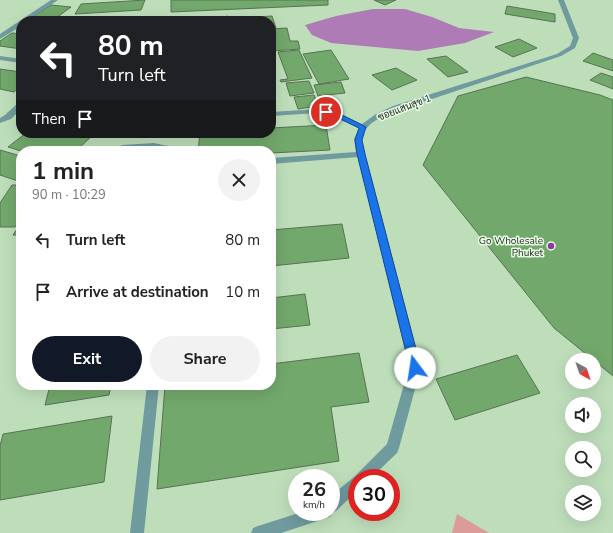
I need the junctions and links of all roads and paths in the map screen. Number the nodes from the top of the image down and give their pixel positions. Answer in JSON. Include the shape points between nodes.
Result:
{"nodes":[{"id":1,"x":54,"y":0,"type":"edge"},
{"id":2,"x":561,"y":0,"type":"edge"},
{"id":3,"x":31,"y":16,"type":"edge"},
{"id":4,"x":16,"y":26,"type":"edge"},
{"id":5,"x":0,"y":37,"type":"edge"},
{"id":6,"x":0,"y":58,"type":"edge"},
{"id":7,"x":16,"y":60,"type":"edge"},
{"id":8,"x":16,"y":109,"type":"edge"},
{"id":9,"x":276,"y":114,"type":"edge"},
{"id":10,"x":0,"y":121,"type":"edge"},
{"id":11,"x":362,"y":127,"type":"junction"},
{"id":12,"x":361,"y":154,"type":"junction"},
{"id":13,"x":276,"y":161,"type":"edge"},
{"id":14,"x":152,"y":390,"type":"edge"},
{"id":15,"x":370,"y":469,"type":"edge"},
{"id":16,"x":348,"y":490,"type":"edge"},
{"id":17,"x":340,"y":498,"type":"edge"},
{"id":18,"x":296,"y":521,"type":"edge"},
{"id":19,"x":136,"y":533,"type":"edge"},
{"id":20,"x":258,"y":533,"type":"edge"}],
"edges":[{"from":1,"to":3,"type":"street"},
{"from":2,"to":11,"type":"street","name":"ซอยแสนสุข 1","via":[[576,38],[573,47],[558,55],[396,108],[377,116]]},
{"from":4,"to":5,"type":"street"},
{"from":6,"to":7,"type":"street"},
{"from":8,"to":10,"type":"street"},
{"from":9,"to":11,"type":"street","via":[[334,114]]},
{"from":11,"to":12,"type":"street","via":[[358,140]]},
{"from":12,"to":13,"type":"street"},
{"from":12,"to":15,"type":"street","via":[[415,368],[392,448]]},
{"from":14,"to":19,"type":"street"},
{"from":16,"to":17,"type":"street"},
{"from":18,"to":20,"type":"street"}]}
